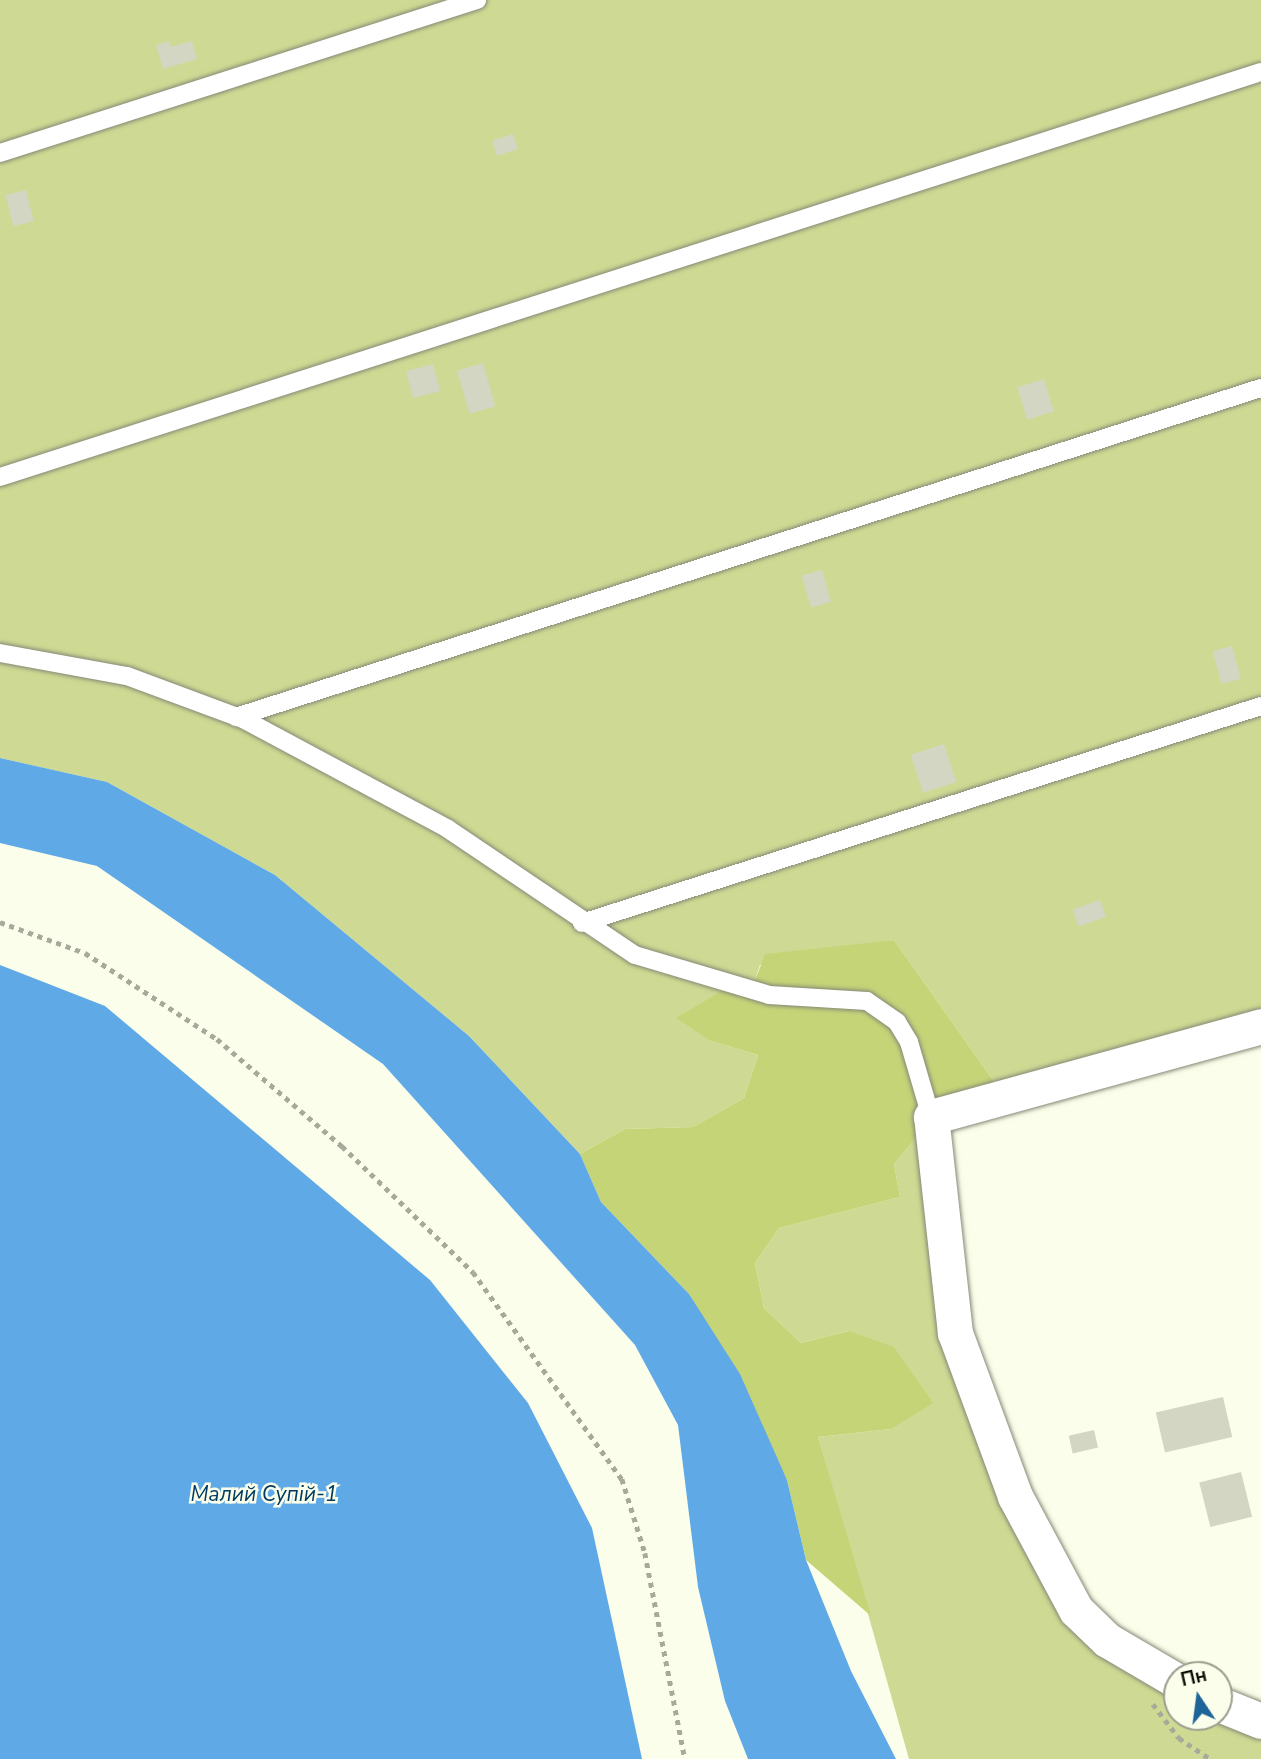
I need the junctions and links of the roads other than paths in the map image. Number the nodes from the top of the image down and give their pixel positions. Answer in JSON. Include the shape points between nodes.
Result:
{"nodes":[{"id":1,"x":477,"y":0,"type":"edge"},
{"id":2,"x":1261,"y":72,"type":"edge"},
{"id":3,"x":0,"y":153,"type":"edge"},
{"id":4,"x":1261,"y":388,"type":"edge"},
{"id":5,"x":0,"y":477,"type":"edge"},
{"id":6,"x":0,"y":653,"type":"edge"},
{"id":7,"x":1261,"y":706,"type":"edge"},
{"id":8,"x":236,"y":717,"type":"junction"},
{"id":9,"x":582,"y":923,"type":"junction"},
{"id":10,"x":1261,"y":1026,"type":"edge"},
{"id":11,"x":930,"y":1117,"type":"junction"},
{"id":12,"x":1163,"y":1673,"type":"edge"},
{"id":13,"x":1233,"y":1710,"type":"edge"},
{"id":14,"x":1261,"y":1721,"type":"edge"}],
"edges":[{"from":1,"to":3,"type":"lane"},
{"from":2,"to":5,"type":"lane"},
{"from":4,"to":8,"type":"lane"},
{"from":6,"to":8,"type":"lane","via":[[127,676]]},
{"from":7,"to":9,"type":"lane"},
{"from":8,"to":9,"type":"lane","via":[[448,829]]},
{"from":9,"to":11,"type":"lane","via":[[635,955],[722,983],[790,999],[857,1000],[876,1006],[909,1042]]},
{"from":10,"to":11,"type":"street"},
{"from":11,"to":12,"type":"street","via":[[955,1333],[1024,1515],[1056,1580],[1086,1620],[1119,1648]]},
{"from":13,"to":14,"type":"street"}]}
